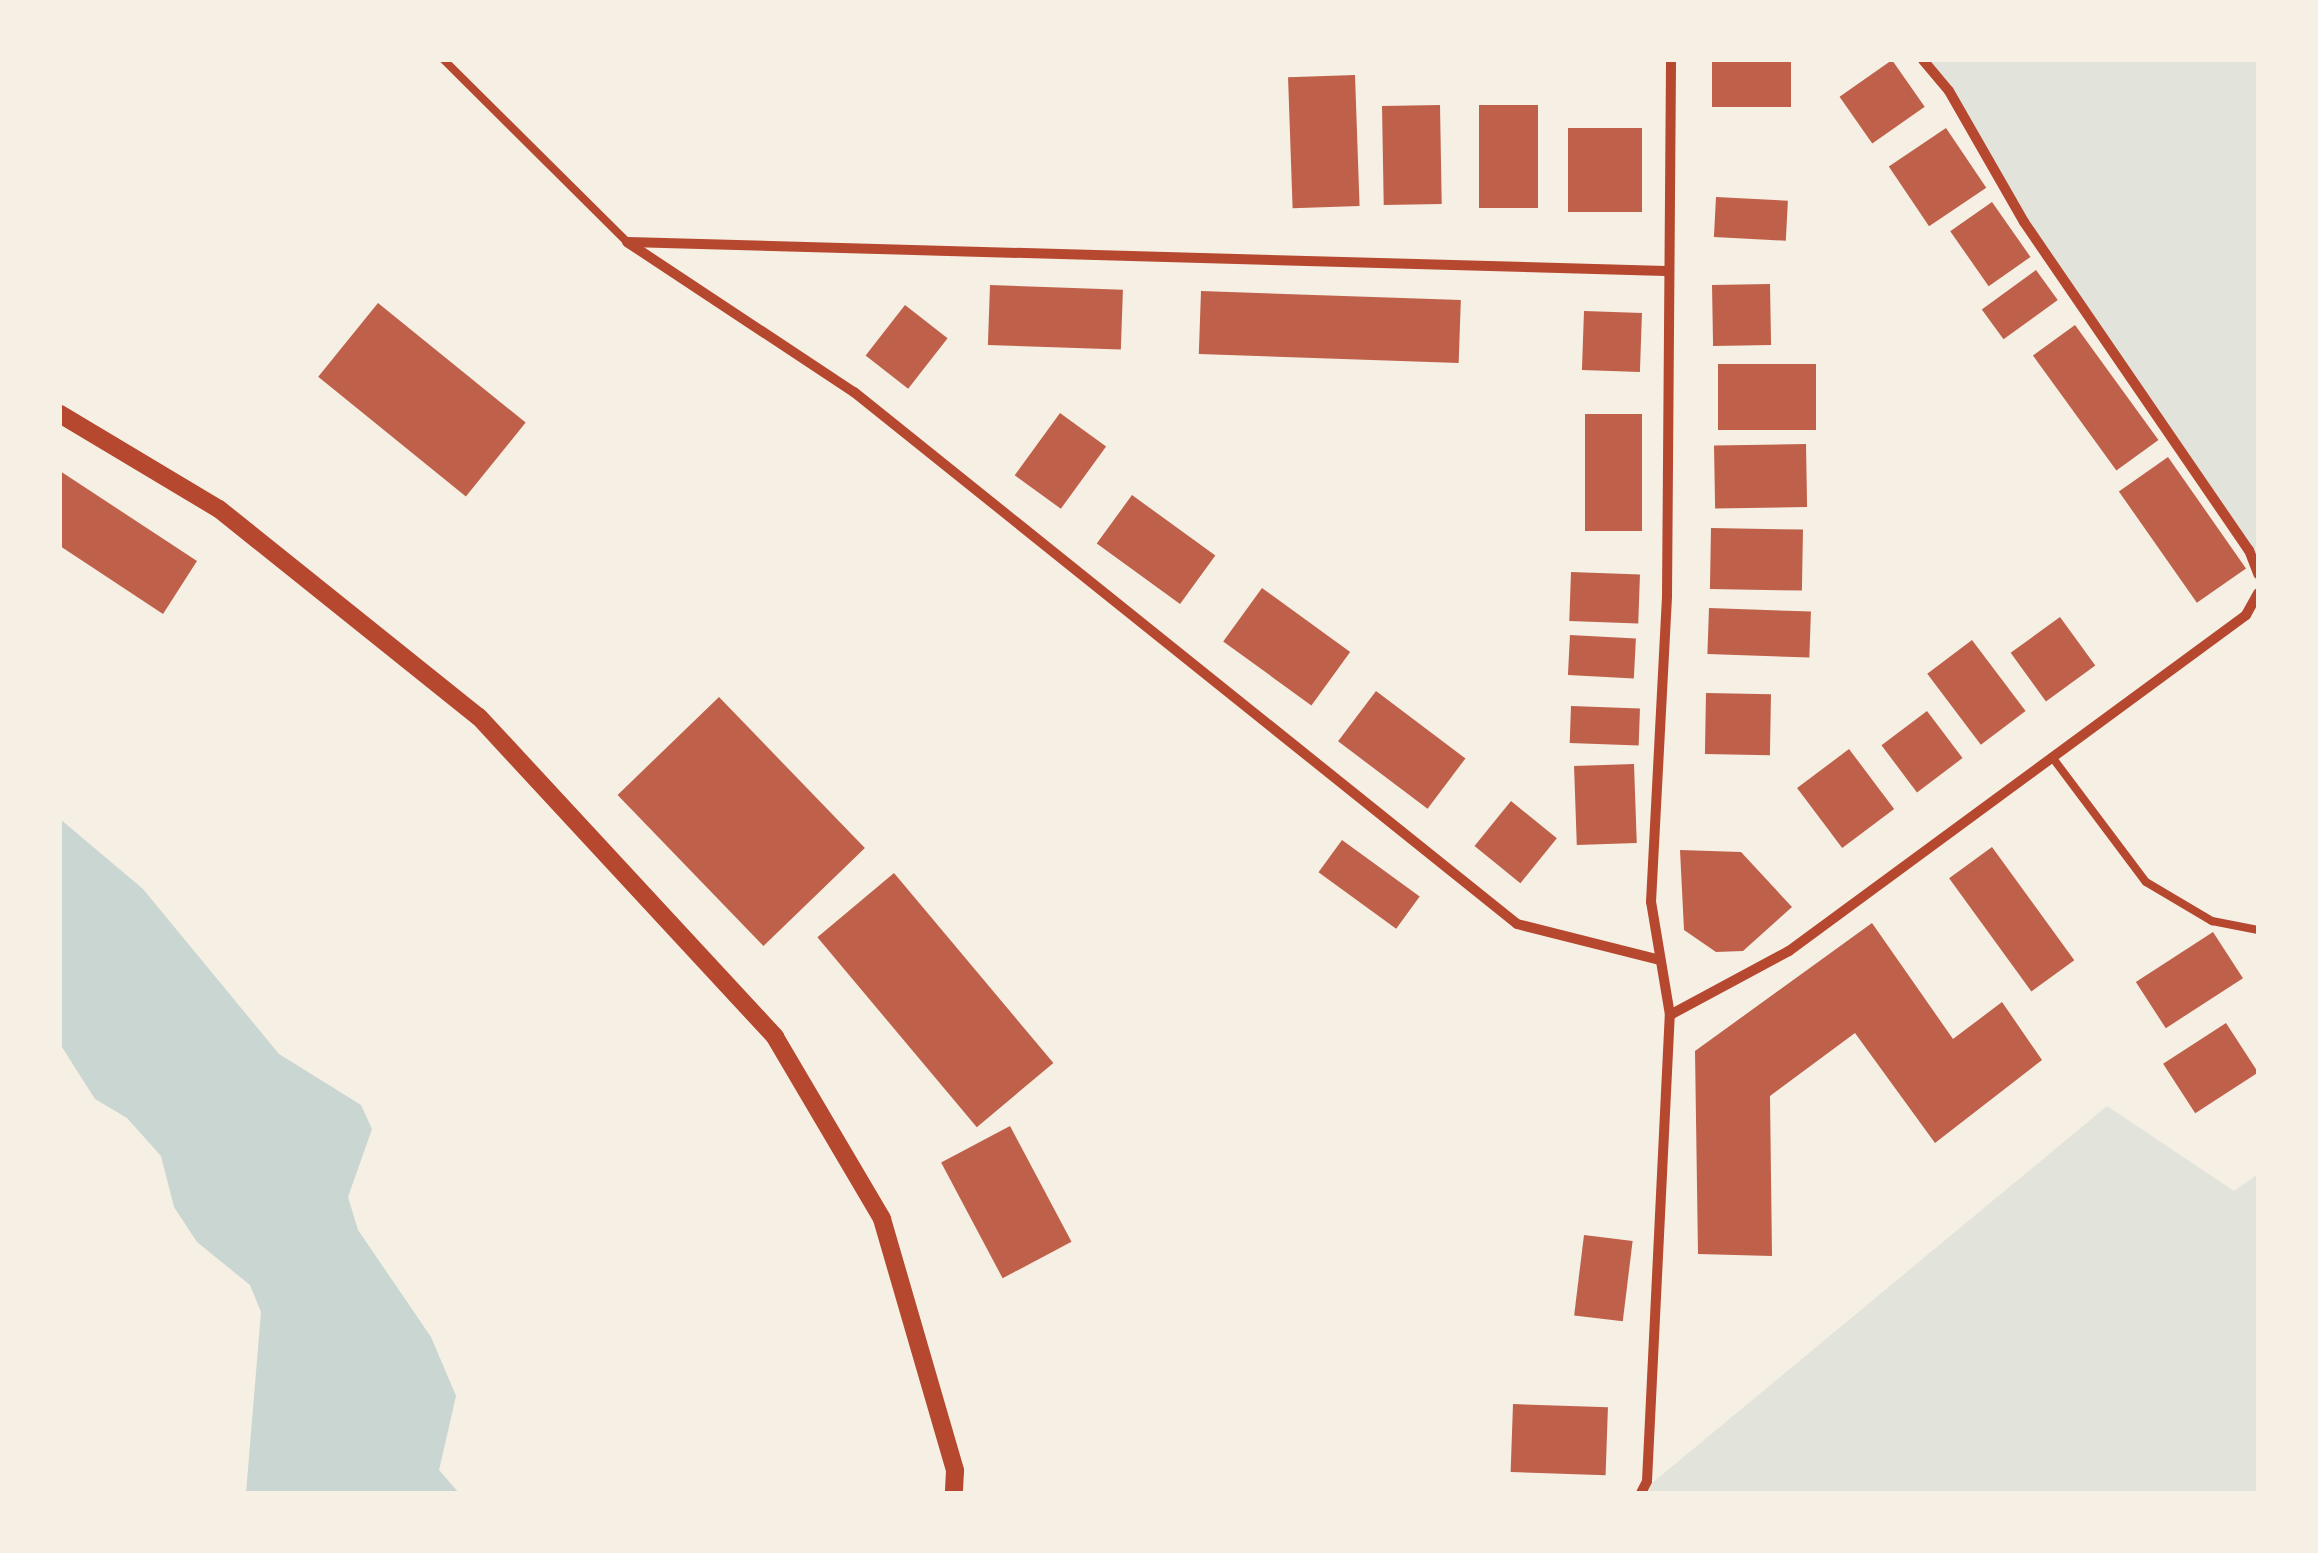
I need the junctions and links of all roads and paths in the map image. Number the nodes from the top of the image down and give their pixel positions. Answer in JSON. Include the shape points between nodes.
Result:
{"nodes":[{"id":1,"x":444,"y":60,"type":"edge"},
{"id":2,"x":1671,"y":60,"type":"edge"},
{"id":3,"x":1923,"y":60,"type":"edge"},
{"id":4,"x":627,"y":242,"type":"junction"},
{"id":5,"x":1666,"y":271,"type":"junction"},
{"id":6,"x":60,"y":414,"type":"edge"},
{"id":7,"x":2258,"y":574,"type":"edge"},
{"id":8,"x":2258,"y":593,"type":"edge"},
{"id":9,"x":2052,"y":757,"type":"junction"},
{"id":10,"x":2258,"y":930,"type":"edge"},
{"id":11,"x":1660,"y":960,"type":"junction"},
{"id":12,"x":1670,"y":1016,"type":"junction"},
{"id":13,"x":954,"y":1493,"type":"edge"},
{"id":14,"x":1642,"y":1493,"type":"edge"}],
"edges":[{"from":1,"to":4,"type":"lane"},
{"from":2,"to":5,"type":"street"},
{"from":3,"to":7,"type":"street","via":[[1950,91],[2024,222]]},
{"from":4,"to":5,"type":"street"},
{"from":4,"to":11,"type":"street","via":[[854,392],[1517,924]]},
{"from":5,"to":11,"type":"street","via":[[1666,596],[1651,902]]},
{"from":6,"to":13,"type":"street","via":[[219,509],[479,717],[775,1037],[882,1218],[956,1471]]},
{"from":8,"to":9,"type":"street","via":[[2246,614]]},
{"from":9,"to":10,"type":"lane","via":[[2146,882],[2212,921]]},
{"from":9,"to":12,"type":"street","via":[[1789,950]]},
{"from":11,"to":12,"type":"street"},
{"from":12,"to":14,"type":"street","via":[[1648,1481]]}]}
